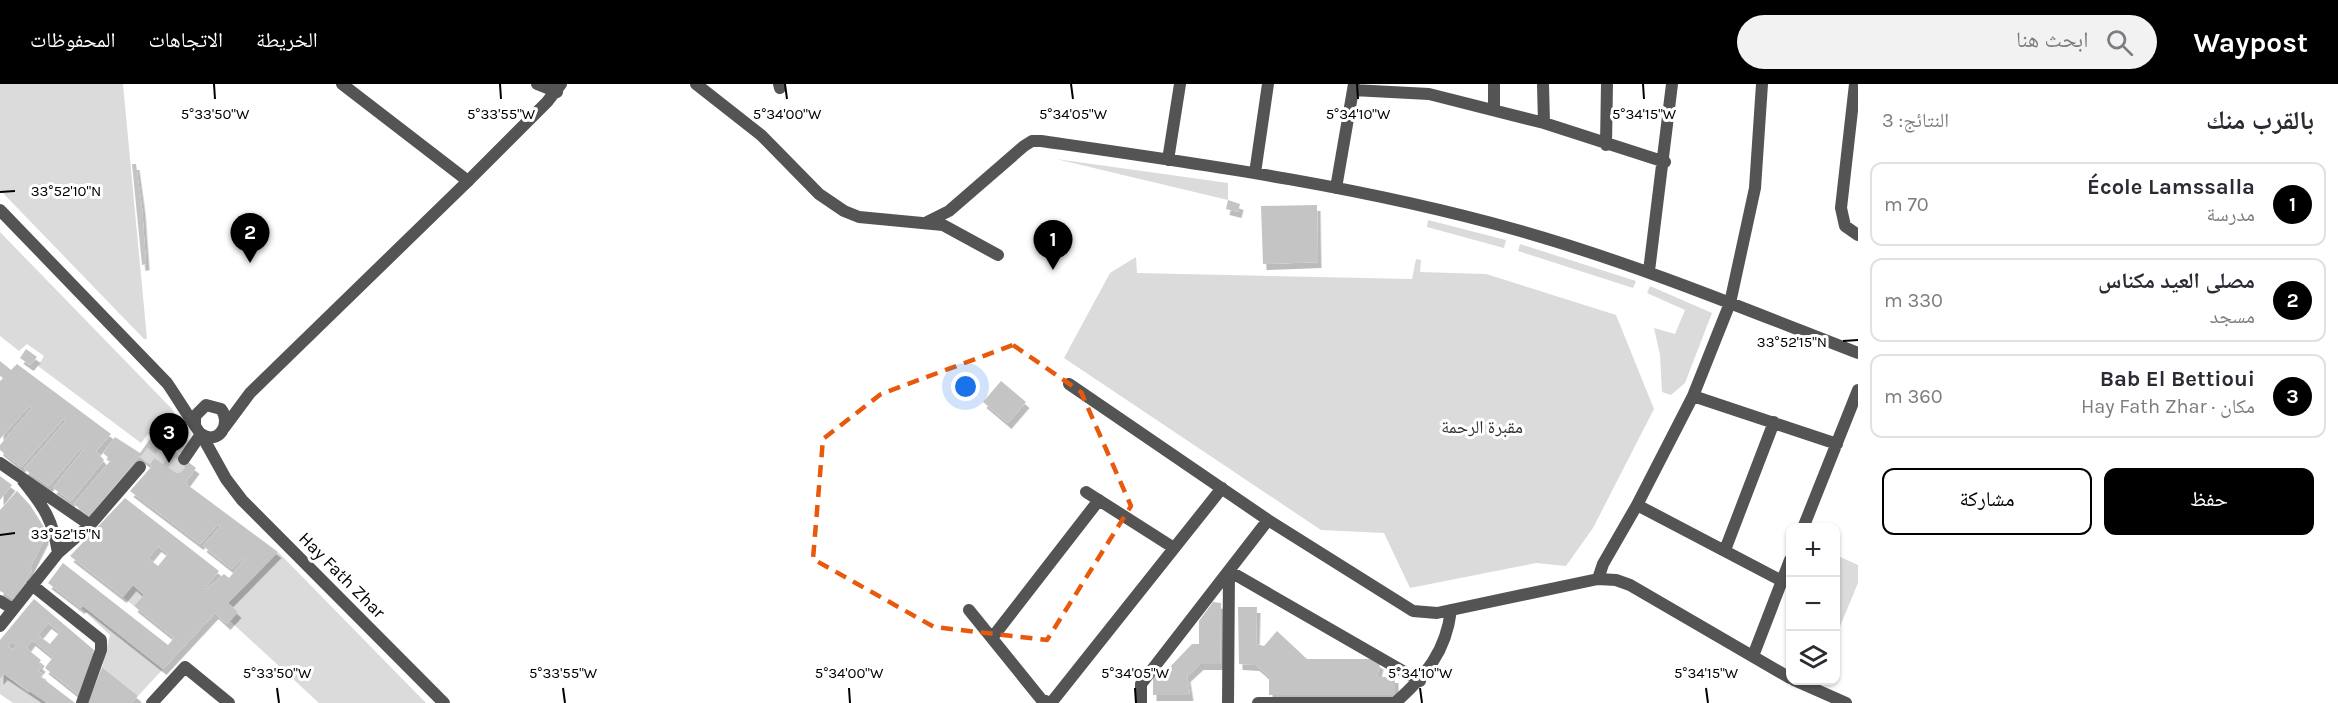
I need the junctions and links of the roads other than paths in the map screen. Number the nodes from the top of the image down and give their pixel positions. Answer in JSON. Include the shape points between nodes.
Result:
{"nodes":[{"id":1,"x":342,"y":84,"type":"edge"},
{"id":2,"x":537,"y":84,"type":"edge"},
{"id":3,"x":696,"y":84,"type":"edge"},
{"id":4,"x":1179,"y":84,"type":"edge"},
{"id":5,"x":1268,"y":84,"type":"edge"},
{"id":6,"x":1494,"y":84,"type":"edge"},
{"id":7,"x":1543,"y":84,"type":"edge"},
{"id":8,"x":1607,"y":84,"type":"edge"},
{"id":9,"x":1672,"y":84,"type":"edge"},
{"id":10,"x":1762,"y":84,"type":"edge"},
{"id":11,"x":1855,"y":84,"type":"edge"},
{"id":12,"x":1354,"y":87,"type":"edge"},
{"id":13,"x":559,"y":88,"type":"edge"},
{"id":14,"x":1430,"y":89,"type":"edge"},
{"id":15,"x":1494,"y":110,"type":"junction"},
{"id":16,"x":1544,"y":123,"type":"junction"},
{"id":17,"x":1606,"y":145,"type":"junction"},
{"id":18,"x":1853,"y":155,"type":"edge"},
{"id":19,"x":1168,"y":160,"type":"junction"},
{"id":20,"x":1665,"y":162,"type":"junction"},
{"id":21,"x":1256,"y":173,"type":"junction"},
{"id":22,"x":468,"y":181,"type":"junction"},
{"id":23,"x":1336,"y":188,"type":"junction"},
{"id":24,"x":0,"y":210,"type":"edge"},
{"id":25,"x":927,"y":222,"type":"junction"},
{"id":26,"x":1858,"y":235,"type":"edge"},
{"id":27,"x":998,"y":255,"type":"dead end"},
{"id":28,"x":1649,"y":271,"type":"junction"},
{"id":29,"x":1730,"y":303,"type":"junction"},
{"id":30,"x":1858,"y":353,"type":"edge"},
{"id":31,"x":167,"y":383,"type":"junction"},
{"id":32,"x":1069,"y":384,"type":"dead end"},
{"id":33,"x":1858,"y":390,"type":"edge"},
{"id":34,"x":250,"y":393,"type":"junction"},
{"id":35,"x":1693,"y":396,"type":"junction"},
{"id":36,"x":210,"y":405,"type":"junction"},
{"id":37,"x":1774,"y":422,"type":"junction"},
{"id":38,"x":224,"y":429,"type":"junction"},
{"id":39,"x":198,"y":430,"type":"junction"},
{"id":40,"x":1837,"y":444,"type":"junction"},
{"id":41,"x":184,"y":459,"type":"dead end"},
{"id":42,"x":0,"y":463,"type":"edge"},
{"id":43,"x":142,"y":464,"type":"tunnel mouth"},
{"id":44,"x":219,"y":467,"type":"junction"},
{"id":45,"x":23,"y":481,"type":"junction"},
{"id":46,"x":1221,"y":488,"type":"junction"},
{"id":47,"x":1086,"y":492,"type":"dead end"},
{"id":48,"x":1099,"y":500,"type":"junction"},
{"id":49,"x":1637,"y":505,"type":"junction"},
{"id":50,"x":1268,"y":520,"type":"junction"},
{"id":51,"x":1805,"y":523,"type":"edge"},
{"id":52,"x":90,"y":525,"type":"junction"},
{"id":53,"x":1174,"y":548,"type":"junction"},
{"id":54,"x":1725,"y":550,"type":"junction"},
{"id":55,"x":58,"y":553,"type":"junction"},
{"id":56,"x":1229,"y":571,"type":"junction"},
{"id":57,"x":1786,"y":572,"type":"edge"},
{"id":58,"x":1599,"y":579,"type":"junction"},
{"id":59,"x":1782,"y":581,"type":"junction"},
{"id":60,"x":32,"y":585,"type":"junction"},
{"id":61,"x":0,"y":602,"type":"edge"},
{"id":62,"x":13,"y":609,"type":"junction"},
{"id":63,"x":969,"y":610,"type":"dead end"},
{"id":64,"x":1451,"y":610,"type":"junction"},
{"id":65,"x":0,"y":626,"type":"edge"},
{"id":66,"x":992,"y":638,"type":"junction"},
{"id":67,"x":1753,"y":656,"type":"junction"},
{"id":68,"x":1786,"y":675,"type":"edge"},
{"id":69,"x":1420,"y":681,"type":"junction"},
{"id":70,"x":1806,"y":685,"type":"edge"},
{"id":71,"x":82,"y":703,"type":"edge"},
{"id":72,"x":152,"y":703,"type":"edge"},
{"id":73,"x":230,"y":703,"type":"edge"},
{"id":74,"x":444,"y":703,"type":"edge"},
{"id":75,"x":1050,"y":703,"type":"edge"},
{"id":76,"x":1141,"y":703,"type":"edge"},
{"id":77,"x":1228,"y":703,"type":"edge"},
{"id":78,"x":1258,"y":703,"type":"edge"},
{"id":79,"x":1395,"y":703,"type":"edge"},
{"id":80,"x":1846,"y":703,"type":"edge"}],
"edges":[{"from":1,"to":22,"type":"street"},
{"from":2,"to":13,"type":"street"},
{"from":3,"to":25,"type":"street","via":[[761,135],[819,195],[844,211],[859,217]]},
{"from":4,"to":19,"type":"street"},
{"from":5,"to":21,"type":"street"},
{"from":6,"to":15,"type":"street"},
{"from":7,"to":16,"type":"street"},
{"from":8,"to":17,"type":"street"},
{"from":9,"to":20,"type":"street"},
{"from":10,"to":29,"type":"street","via":[[1755,188]]},
{"from":11,"to":18,"type":"street"},
{"from":12,"to":14,"type":"street"},
{"from":12,"to":23,"type":"street"},
{"from":13,"to":22,"type":"street"},
{"from":14,"to":15,"type":"street"},
{"from":15,"to":16,"type":"street"},
{"from":16,"to":17,"type":"street"},
{"from":17,"to":20,"type":"street"},
{"from":18,"to":26,"type":"street","via":[[1841,215],[1845,226]]},
{"from":19,"to":21,"type":"street"},
{"from":19,"to":25,"type":"street","via":[[1032,141],[949,211]]},
{"from":20,"to":28,"type":"street"},
{"from":21,"to":23,"type":"street"},
{"from":22,"to":34,"type":"street"},
{"from":23,"to":28,"type":"street","via":[[1516,230]]},
{"from":24,"to":31,"type":"street"},
{"from":25,"to":27,"type":"street","via":[[957,231]]},
{"from":28,"to":29,"type":"street"},
{"from":29,"to":30,"type":"street"},
{"from":29,"to":35,"type":"street"},
{"from":31,"to":36,"type":"street","via":[[187,397]]},
{"from":31,"to":39,"type":"street","name":"Hay Fath Zhar"},
{"from":32,"to":46,"type":"street"},
{"from":33,"to":40,"type":"street"},
{"from":34,"to":36,"type":"street"},
{"from":34,"to":38,"type":"street"},
{"from":35,"to":37,"type":"street"},
{"from":35,"to":49,"type":"street"},
{"from":36,"to":38,"type":"street","via":[[224,413]]},
{"from":36,"to":39,"type":"street","via":[[197,411]]},
{"from":37,"to":40,"type":"street"},
{"from":37,"to":54,"type":"street"},
{"from":38,"to":39,"type":"street","via":[[212,437]]},
{"from":38,"to":44,"type":"street","via":[[218,446]]},
{"from":39,"to":41,"type":"street"},
{"from":39,"to":44,"type":"street","name":"Hay Fath Zhar"},
{"from":40,"to":51,"type":"street"},
{"from":42,"to":45,"type":"street"},
{"from":43,"to":52,"type":"street"},
{"from":44,"to":74,"type":"street","name":"Hay Fath Zhar","via":[[252,510]]},
{"from":45,"to":52,"type":"street"},
{"from":45,"to":55,"type":"street","via":[[48,513]]},
{"from":46,"to":50,"type":"street"},
{"from":46,"to":53,"type":"street"},
{"from":47,"to":48,"type":"street"},
{"from":48,"to":53,"type":"street"},
{"from":48,"to":66,"type":"street"},
{"from":49,"to":54,"type":"street"},
{"from":49,"to":58,"type":"street","via":[[1603,564]]},
{"from":50,"to":56,"type":"street"},
{"from":50,"to":64,"type":"street","via":[[1406,608],[1424,613]]},
{"from":52,"to":55,"type":"street"},
{"from":53,"to":75,"type":"street"},
{"from":54,"to":59,"type":"street"},
{"from":55,"to":60,"type":"street"},
{"from":56,"to":69,"type":"street"},
{"from":56,"to":76,"type":"street","via":[[1141,684]]},
{"from":56,"to":77,"type":"street"},
{"from":57,"to":59,"type":"street"},
{"from":58,"to":64,"type":"street"},
{"from":58,"to":67,"type":"street","via":[[1630,585]]},
{"from":59,"to":67,"type":"street"},
{"from":60,"to":62,"type":"street"},
{"from":60,"to":71,"type":"street","via":[[101,640]]},
{"from":61,"to":62,"type":"street"},
{"from":62,"to":65,"type":"street"},
{"from":63,"to":66,"type":"street"},
{"from":64,"to":69,"type":"street","via":[[1448,636]]},
{"from":66,"to":75,"type":"street","via":[[1041,699]]},
{"from":67,"to":68,"type":"street"},
{"from":69,"to":79,"type":"street"},
{"from":70,"to":80,"type":"street"},
{"from":72,"to":73,"type":"street","via":[[185,667]]},
{"from":78,"to":79,"type":"street"}]}
